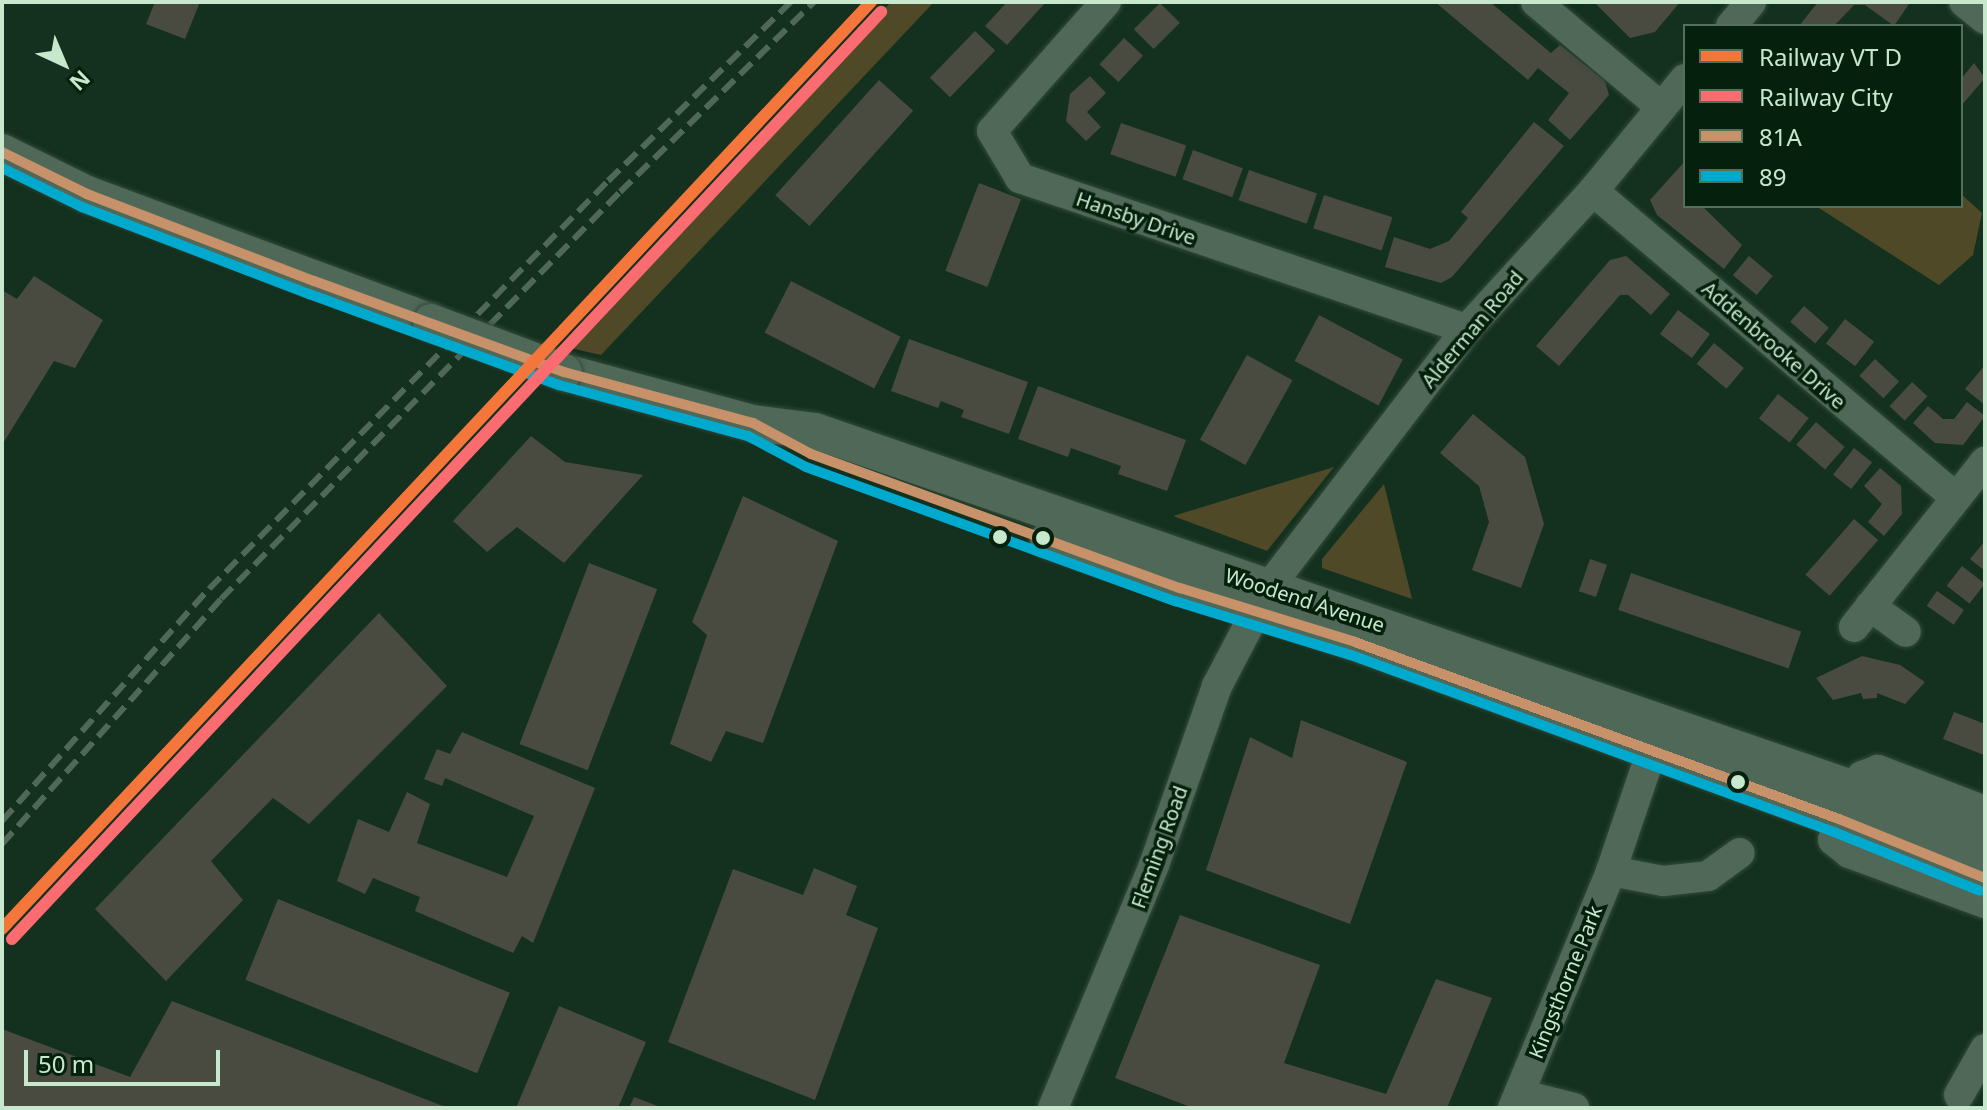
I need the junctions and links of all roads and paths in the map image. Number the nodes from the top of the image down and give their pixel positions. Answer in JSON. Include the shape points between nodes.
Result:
{"nodes":[{"id":1,"x":1106,"y":2,"type":"edge"},
{"id":2,"x":1536,"y":2,"type":"edge"},
{"id":3,"x":1751,"y":2,"type":"edge"},
{"id":4,"x":1964,"y":2,"type":"edge"},
{"id":5,"x":1985,"y":19,"type":"edge"},
{"id":6,"x":1733,"y":24,"type":"edge"},
{"id":7,"x":1683,"y":81,"type":"edge"},
{"id":8,"x":1661,"y":107,"type":"junction"},
{"id":9,"x":2,"y":152,"type":"edge"},
{"id":10,"x":1593,"y":191,"type":"junction"},
{"id":11,"x":1467,"y":329,"type":"junction"},
{"id":12,"x":1985,"y":462,"type":"edge"},
{"id":13,"x":1956,"y":498,"type":"junction"},
{"id":14,"x":1262,"y":599,"type":"junction"},
{"id":15,"x":1906,"y":632,"type":"dead end"},
{"id":16,"x":1655,"y":737,"type":"junction"},
{"id":17,"x":1847,"y":804,"type":"junction"},
{"id":18,"x":1985,"y":811,"type":"edge"},
{"id":19,"x":1985,"y":840,"type":"edge"},
{"id":20,"x":1740,"y":853,"type":"dead end"},
{"id":21,"x":1611,"y":871,"type":"junction"},
{"id":22,"x":1985,"y":878,"type":"edge"},
{"id":23,"x":1985,"y":903,"type":"edge"},
{"id":24,"x":1985,"y":1049,"type":"edge"},
{"id":25,"x":1959,"y":1095,"type":"dead end"},
{"id":26,"x":1516,"y":1101,"type":"edge"},
{"id":27,"x":1053,"y":1108,"type":"edge"},
{"id":28,"x":1574,"y":1108,"type":"edge"}],
"edges":[{"from":1,"to":11,"type":"street","name":"Hansby Drive","via":[[992,131],[1020,178]]},
{"from":2,"to":8,"type":"street"},
{"from":3,"to":6,"type":"street"},
{"from":4,"to":5,"type":"street"},
{"from":7,"to":8,"type":"street","name":"Alderman Road"},
{"from":8,"to":10,"type":"street","name":"Alderman Road"},
{"from":9,"to":14,"type":"street","name":"Woodend Avenue","bridge":true,"via":[[87,194],[564,372],[753,423],[811,454]]},
{"from":10,"to":11,"type":"street","name":"Alderman Road"},
{"from":10,"to":13,"type":"street","name":"Addenbrooke Drive"},
{"from":11,"to":14,"type":"street","name":"Alderman Road"},
{"from":12,"to":13,"type":"street"},
{"from":13,"to":15,"type":"street","via":[[1862,616]]},
{"from":14,"to":16,"type":"street","name":"Woodend Avenue"},
{"from":14,"to":27,"type":"street","name":"Fleming Road","via":[[1217,686],[1154,865]]},
{"from":16,"to":17,"type":"street","name":"Woodend Avenue"},
{"from":16,"to":21,"type":"street","name":"Kingsthorne Park"},
{"from":17,"to":18,"type":"street","via":[[1862,776],[1878,770]]},
{"from":17,"to":19,"type":"street","name":"Woodend Avenue"},
{"from":17,"to":22,"type":"street","name":"Woodend Avenue"},
{"from":17,"to":23,"type":"street","via":[[1833,840],[1849,853]]},
{"from":20,"to":21,"type":"street","via":[[1708,876],[1663,881]]},
{"from":21,"to":26,"type":"street","name":"Kingsthorne Park"},
{"from":24,"to":25,"type":"street"},
{"from":26,"to":28,"type":"street","name":"Kingsthorne Park"}]}
